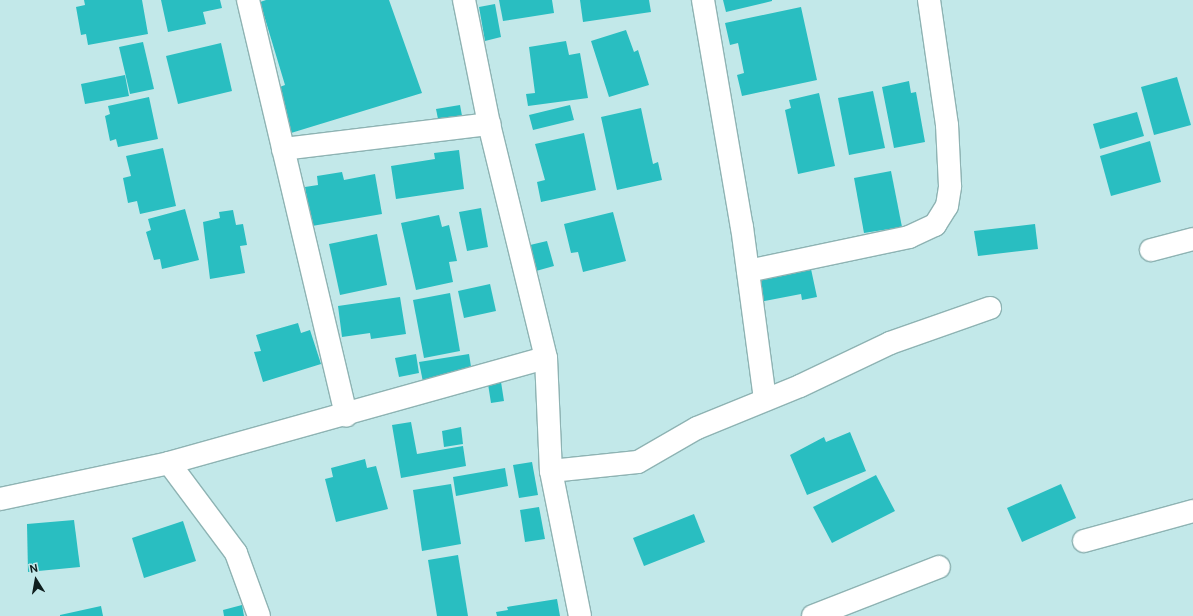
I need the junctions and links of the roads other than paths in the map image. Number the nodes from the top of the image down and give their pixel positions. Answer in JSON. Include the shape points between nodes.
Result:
{"nodes":[{"id":1,"x":248,"y":0,"type":"edge"},
{"id":2,"x":464,"y":0,"type":"edge"},
{"id":3,"x":703,"y":0,"type":"edge"},
{"id":4,"x":929,"y":0,"type":"edge"},
{"id":5,"x":489,"y":124,"type":"junction"},
{"id":6,"x":284,"y":149,"type":"junction"},
{"id":7,"x":1193,"y":239,"type":"edge"},
{"id":8,"x":1151,"y":250,"type":"dead end"},
{"id":9,"x":748,"y":271,"type":"junction"},
{"id":10,"x":990,"y":308,"type":"dead end"},
{"id":11,"x":546,"y":358,"type":"junction"},
{"id":12,"x":765,"y":399,"type":"junction"},
{"id":13,"x":346,"y":416,"type":"junction"},
{"id":14,"x":169,"y":463,"type":"junction"},
{"id":15,"x":551,"y":472,"type":"junction"},
{"id":16,"x":0,"y":499,"type":"edge"},
{"id":17,"x":1193,"y":511,"type":"edge"},
{"id":18,"x":1084,"y":541,"type":"dead end"},
{"id":19,"x":939,"y":567,"type":"dead end"},
{"id":20,"x":259,"y":616,"type":"edge"},
{"id":21,"x":580,"y":616,"type":"edge"},
{"id":22,"x":812,"y":616,"type":"edge"}],
"edges":[{"from":1,"to":6,"type":"street"},
{"from":2,"to":5,"type":"street"},
{"from":3,"to":9,"type":"street"},
{"from":4,"to":9,"type":"street","via":[[948,125],[950,186],[947,206],[935,225],[909,237]]},
{"from":5,"to":6,"type":"street"},
{"from":5,"to":11,"type":"street"},
{"from":6,"to":13,"type":"street"},
{"from":7,"to":8,"type":"street"},
{"from":9,"to":12,"type":"street"},
{"from":10,"to":12,"type":"street","via":[[890,343]]},
{"from":11,"to":13,"type":"street"},
{"from":11,"to":15,"type":"street"},
{"from":12,"to":15,"type":"street","via":[[697,428],[638,462]]},
{"from":13,"to":14,"type":"street"},
{"from":14,"to":16,"type":"street"},
{"from":14,"to":20,"type":"street","via":[[236,553]]},
{"from":15,"to":21,"type":"street"},
{"from":17,"to":18,"type":"street"},
{"from":19,"to":22,"type":"street"}]}
